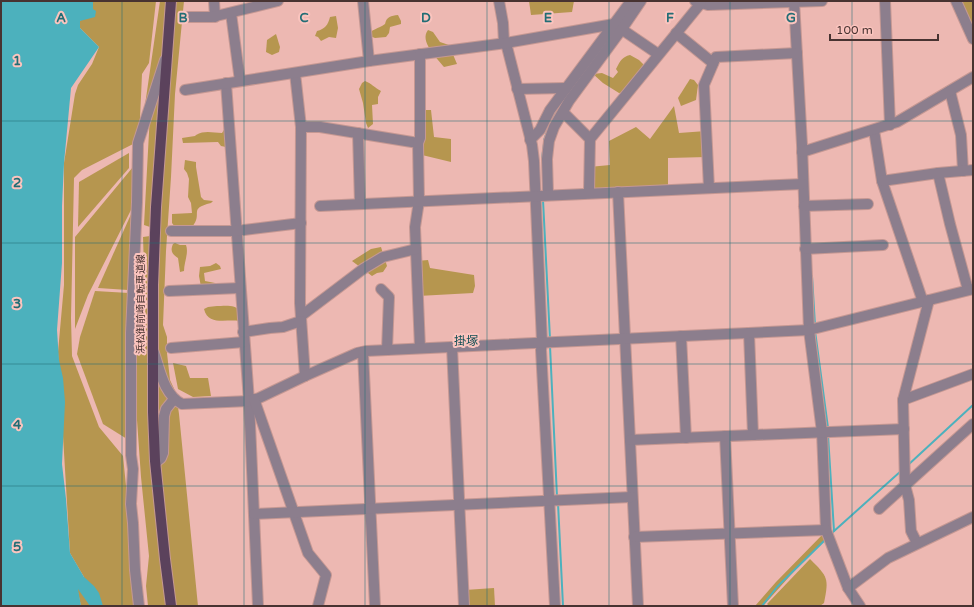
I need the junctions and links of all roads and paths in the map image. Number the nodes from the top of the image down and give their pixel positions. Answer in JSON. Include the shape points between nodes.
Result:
{"nodes":[{"id":1,"x":171,"y":1,"type":"edge"},
{"id":2,"x":214,"y":1,"type":"edge"},
{"id":3,"x":278,"y":1,"type":"edge"},
{"id":4,"x":363,"y":1,"type":"edge"},
{"id":5,"x":499,"y":1,"type":"edge"},
{"id":6,"x":631,"y":1,"type":"edge"},
{"id":7,"x":640,"y":1,"type":"edge"},
{"id":8,"x":822,"y":1,"type":"edge"},
{"id":9,"x":885,"y":1,"type":"edge"},
{"id":10,"x":956,"y":1,"type":"edge"},
{"id":11,"x":698,"y":2,"type":"edge"},
{"id":12,"x":794,"y":2,"type":"edge"},
{"id":13,"x":231,"y":13,"type":"junction"},
{"id":14,"x":187,"y":17,"type":"dead end"},
{"id":15,"x":214,"y":17,"type":"junction"},
{"id":16,"x":618,"y":27,"type":"junction"},
{"id":17,"x":676,"y":33,"type":"junction"},
{"id":18,"x":973,"y":39,"type":"edge"},
{"id":19,"x":505,"y":43,"type":"junction"},
{"id":20,"x":797,"y":53,"type":"junction"},
{"id":21,"x":167,"y":54,"type":"junction"},
{"id":22,"x":420,"y":54,"type":"junction"},
{"id":23,"x":658,"y":54,"type":"junction"},
{"id":24,"x":369,"y":61,"type":"junction"},
{"id":25,"x":713,"y":63,"type":"junction"},
{"id":26,"x":295,"y":73,"type":"junction"},
{"id":27,"x":973,"y":77,"type":"edge"},
{"id":28,"x":240,"y":81,"type":"junction"},
{"id":29,"x":226,"y":83,"type":"junction"},
{"id":30,"x":566,"y":88,"type":"junction"},
{"id":31,"x":517,"y":89,"type":"junction"},
{"id":32,"x":185,"y":90,"type":"dead end"},
{"id":33,"x":950,"y":91,"type":"junction"},
{"id":34,"x":563,"y":112,"type":"junction"},
{"id":35,"x":890,"y":125,"type":"junction"},
{"id":36,"x":301,"y":127,"type":"junction"},
{"id":37,"x":874,"y":130,"type":"junction"},
{"id":38,"x":358,"y":133,"type":"junction"},
{"id":39,"x":590,"y":139,"type":"junction"},
{"id":40,"x":530,"y":140,"type":"junction"},
{"id":41,"x":418,"y":143,"type":"junction"},
{"id":42,"x":802,"y":152,"type":"junction"},
{"id":43,"x":968,"y":170,"type":"edge"},
{"id":44,"x":938,"y":173,"type":"junction"},
{"id":45,"x":882,"y":181,"type":"junction"},
{"id":46,"x":803,"y":184,"type":"junction"},
{"id":47,"x":709,"y":188,"type":"junction"},
{"id":48,"x":618,"y":192,"type":"junction"},
{"id":49,"x":589,"y":193,"type":"junction"},
{"id":50,"x":548,"y":194,"type":"junction"},
{"id":51,"x":536,"y":195,"type":"junction"},
{"id":52,"x":419,"y":201,"type":"junction"},
{"id":53,"x":360,"y":204,"type":"junction"},
{"id":54,"x":868,"y":204,"type":"dead end"},
{"id":55,"x":320,"y":206,"type":"dead end"},
{"id":56,"x":804,"y":206,"type":"junction"},
{"id":57,"x":301,"y":224,"type":"junction"},
{"id":58,"x":236,"y":231,"type":"junction"},
{"id":59,"x":171,"y":232,"type":"dead end"},
{"id":60,"x":883,"y":245,"type":"dead end"},
{"id":61,"x":416,"y":249,"type":"junction"},
{"id":62,"x":805,"y":249,"type":"junction"},
{"id":63,"x":240,"y":288,"type":"junction"},
{"id":64,"x":381,"y":289,"type":"dead end"},
{"id":65,"x":971,"y":289,"type":"edge"},
{"id":66,"x":169,"y":291,"type":"dead end"},
{"id":67,"x":926,"y":301,"type":"junction"},
{"id":68,"x":301,"y":318,"type":"junction"},
{"id":69,"x":809,"y":330,"type":"junction"},
{"id":70,"x":749,"y":333,"type":"junction"},
{"id":71,"x":680,"y":336,"type":"junction"},
{"id":72,"x":244,"y":337,"type":"junction"},
{"id":73,"x":624,"y":339,"type":"junction"},
{"id":74,"x":542,"y":342,"type":"junction"},
{"id":75,"x":452,"y":347,"type":"junction"},
{"id":76,"x":171,"y":348,"type":"dead end"},
{"id":77,"x":420,"y":348,"type":"junction"},
{"id":78,"x":153,"y":349,"type":"junction"},
{"id":79,"x":388,"y":350,"type":"junction"},
{"id":80,"x":363,"y":352,"type":"junction"},
{"id":81,"x":973,"y":374,"type":"edge"},
{"id":82,"x":305,"y":376,"type":"junction"},
{"id":83,"x":174,"y":400,"type":"junction"},
{"id":84,"x":252,"y":400,"type":"junction"},
{"id":85,"x":903,"y":400,"type":"junction"},
{"id":86,"x":973,"y":424,"type":"edge"},
{"id":87,"x":904,"y":429,"type":"junction"},
{"id":88,"x":822,"y":432,"type":"junction"},
{"id":89,"x":753,"y":435,"type":"junction"},
{"id":90,"x":725,"y":436,"type":"junction"},
{"id":91,"x":686,"y":438,"type":"junction"},
{"id":92,"x":630,"y":440,"type":"junction"},
{"id":93,"x":156,"y":462,"type":"junction"},
{"id":94,"x":905,"y":485,"type":"junction"},
{"id":95,"x":632,"y":497,"type":"junction"},
{"id":96,"x":550,"y":501,"type":"junction"},
{"id":97,"x":460,"y":505,"type":"junction"},
{"id":98,"x":370,"y":509,"type":"junction"},
{"id":99,"x":878,"y":510,"type":"dead end"},
{"id":100,"x":293,"y":512,"type":"junction"},
{"id":101,"x":254,"y":514,"type":"junction"},
{"id":102,"x":973,"y":517,"type":"edge"},
{"id":103,"x":826,"y":530,"type":"junction"},
{"id":104,"x":729,"y":533,"type":"junction"},
{"id":105,"x":634,"y":537,"type":"junction"},
{"id":106,"x":917,"y":543,"type":"junction"},
{"id":107,"x":848,"y":588,"type":"junction"},
{"id":108,"x":139,"y":606,"type":"edge"},
{"id":109,"x":171,"y":606,"type":"edge"},
{"id":110,"x":258,"y":606,"type":"edge"},
{"id":111,"x":318,"y":606,"type":"edge"},
{"id":112,"x":375,"y":606,"type":"edge"},
{"id":113,"x":464,"y":606,"type":"edge"},
{"id":114,"x":555,"y":606,"type":"edge"},
{"id":115,"x":638,"y":606,"type":"edge"},
{"id":116,"x":733,"y":606,"type":"edge"},
{"id":117,"x":860,"y":606,"type":"edge"}],
"edges":[{"from":1,"to":21,"type":"main road","name":"浜松御前崎自転車道線"},
{"from":2,"to":15,"type":"street"},
{"from":3,"to":13,"type":"street"},
{"from":4,"to":24,"type":"street"},
{"from":5,"to":19,"type":"street"},
{"from":6,"to":16,"type":"street"},
{"from":7,"to":16,"type":"street"},
{"from":8,"to":12,"type":"street"},
{"from":9,"to":35,"type":"street"},
{"from":10,"to":18,"type":"street"},
{"from":11,"to":12,"type":"street","via":[[708,5]]},
{"from":11,"to":17,"type":"street"},
{"from":12,"to":20,"type":"street"},
{"from":13,"to":15,"type":"street"},
{"from":13,"to":28,"type":"street"},
{"from":14,"to":15,"type":"street"},
{"from":16,"to":19,"type":"street"},
{"from":16,"to":23,"type":"street"},
{"from":16,"to":30,"type":"street"},
{"from":16,"to":34,"type":"street"},
{"from":17,"to":23,"type":"street"},
{"from":17,"to":25,"type":"street"},
{"from":19,"to":22,"type":"street"},
{"from":19,"to":31,"type":"street"},
{"from":20,"to":25,"type":"street","via":[[716,57]]},
{"from":20,"to":42,"type":"street"},
{"from":21,"to":78,"type":"main road","name":"浜松御前崎自転車道線","via":[[154,245]]},
{"from":21,"to":108,"type":"street","via":[[138,144],[131,332],[131,504]]},
{"from":22,"to":24,"type":"street"},
{"from":22,"to":41,"type":"street"},
{"from":23,"to":39,"type":"street"},
{"from":24,"to":26,"type":"street"},
{"from":25,"to":47,"type":"street","via":[[704,86]]},
{"from":26,"to":28,"type":"street"},
{"from":26,"to":36,"type":"street"},
{"from":27,"to":33,"type":"street"},
{"from":28,"to":29,"type":"street"},
{"from":29,"to":32,"type":"street"},
{"from":29,"to":58,"type":"street"},
{"from":30,"to":31,"type":"street"},
{"from":30,"to":40,"type":"street","via":[[550,110],[540,130]]},
{"from":31,"to":40,"type":"street"},
{"from":33,"to":35,"type":"street"},
{"from":33,"to":43,"type":"street"},
{"from":34,"to":39,"type":"street"},
{"from":34,"to":50,"type":"street","via":[[554,126],[549,141]]},
{"from":35,"to":37,"type":"street"},
{"from":36,"to":38,"type":"street"},
{"from":36,"to":57,"type":"street"},
{"from":37,"to":42,"type":"street"},
{"from":37,"to":45,"type":"street"},
{"from":38,"to":41,"type":"street"},
{"from":38,"to":53,"type":"street"},
{"from":39,"to":49,"type":"street"},
{"from":40,"to":51,"type":"street"},
{"from":41,"to":52,"type":"street"},
{"from":42,"to":46,"type":"street"},
{"from":43,"to":44,"type":"street"},
{"from":44,"to":45,"type":"street"},
{"from":44,"to":65,"type":"street","via":[[950,224]]},
{"from":45,"to":67,"type":"street"},
{"from":46,"to":47,"type":"street"},
{"from":46,"to":56,"type":"street"},
{"from":47,"to":48,"type":"street"},
{"from":48,"to":49,"type":"street"},
{"from":48,"to":73,"type":"street"},
{"from":49,"to":50,"type":"street"},
{"from":50,"to":51,"type":"street"},
{"from":51,"to":52,"type":"street"},
{"from":51,"to":74,"type":"street"},
{"from":52,"to":53,"type":"street"},
{"from":52,"to":61,"type":"street"},
{"from":53,"to":55,"type":"street"},
{"from":54,"to":56,"type":"street"},
{"from":56,"to":62,"type":"street"},
{"from":57,"to":58,"type":"street"},
{"from":57,"to":68,"type":"street"},
{"from":58,"to":59,"type":"street"},
{"from":58,"to":63,"type":"street"},
{"from":60,"to":62,"type":"street"},
{"from":61,"to":68,"type":"street","via":[[383,257],[363,269]]},
{"from":61,"to":77,"type":"street"},
{"from":62,"to":69,"type":"street"},
{"from":63,"to":66,"type":"street"},
{"from":63,"to":72,"type":"street"},
{"from":64,"to":79,"type":"street","via":[[389,297]]},
{"from":65,"to":67,"type":"street"},
{"from":67,"to":69,"type":"street"},
{"from":67,"to":85,"type":"street"},
{"from":68,"to":72,"type":"street","via":[[283,327],[270,328]]},
{"from":68,"to":82,"type":"street"},
{"from":69,"to":70,"type":"street"},
{"from":69,"to":88,"type":"street"},
{"from":70,"to":71,"type":"street"},
{"from":70,"to":89,"type":"street"},
{"from":71,"to":73,"type":"street"},
{"from":71,"to":91,"type":"street"},
{"from":72,"to":76,"type":"street"},
{"from":72,"to":84,"type":"street"},
{"from":73,"to":74,"type":"street"},
{"from":73,"to":92,"type":"street"},
{"from":74,"to":75,"type":"street"},
{"from":74,"to":96,"type":"street"},
{"from":75,"to":77,"type":"street"},
{"from":75,"to":97,"type":"street"},
{"from":77,"to":79,"type":"street"},
{"from":78,"to":83,"type":"street","via":[[166,389]]},
{"from":78,"to":93,"type":"main road","name":"浜松御前崎自転車道線"},
{"from":79,"to":80,"type":"street"},
{"from":80,"to":82,"type":"street"},
{"from":80,"to":98,"type":"street"},
{"from":81,"to":85,"type":"street"},
{"from":82,"to":84,"type":"street"},
{"from":83,"to":84,"type":"street","via":[[182,404]]},
{"from":83,"to":93,"type":"street","via":[[166,409],[161,458]]},
{"from":84,"to":100,"type":"street"},
{"from":84,"to":101,"type":"street"},
{"from":85,"to":87,"type":"street"},
{"from":86,"to":94,"type":"street"},
{"from":87,"to":88,"type":"street"},
{"from":87,"to":94,"type":"street"},
{"from":88,"to":89,"type":"street"},
{"from":88,"to":103,"type":"street"},
{"from":89,"to":90,"type":"street"},
{"from":90,"to":91,"type":"street"},
{"from":90,"to":104,"type":"street"},
{"from":91,"to":92,"type":"street"},
{"from":92,"to":95,"type":"street"},
{"from":93,"to":109,"type":"main road","name":"浜松御前崎自転車道線","via":[[164,560]]},
{"from":94,"to":99,"type":"street"},
{"from":94,"to":106,"type":"street","via":[[909,500],[911,531]]},
{"from":95,"to":96,"type":"street"},
{"from":95,"to":105,"type":"street"},
{"from":96,"to":97,"type":"street"},
{"from":96,"to":114,"type":"street"},
{"from":97,"to":98,"type":"street"},
{"from":97,"to":113,"type":"street"},
{"from":98,"to":100,"type":"street"},
{"from":98,"to":112,"type":"street"},
{"from":100,"to":101,"type":"street"},
{"from":100,"to":111,"type":"street","via":[[308,553],[326,575]]},
{"from":101,"to":110,"type":"street"},
{"from":102,"to":106,"type":"street"},
{"from":103,"to":104,"type":"street"},
{"from":103,"to":107,"type":"street"},
{"from":104,"to":105,"type":"street"},
{"from":104,"to":116,"type":"street"},
{"from":105,"to":115,"type":"street"},
{"from":106,"to":107,"type":"street","via":[[888,558]]},
{"from":107,"to":117,"type":"street"}]}
